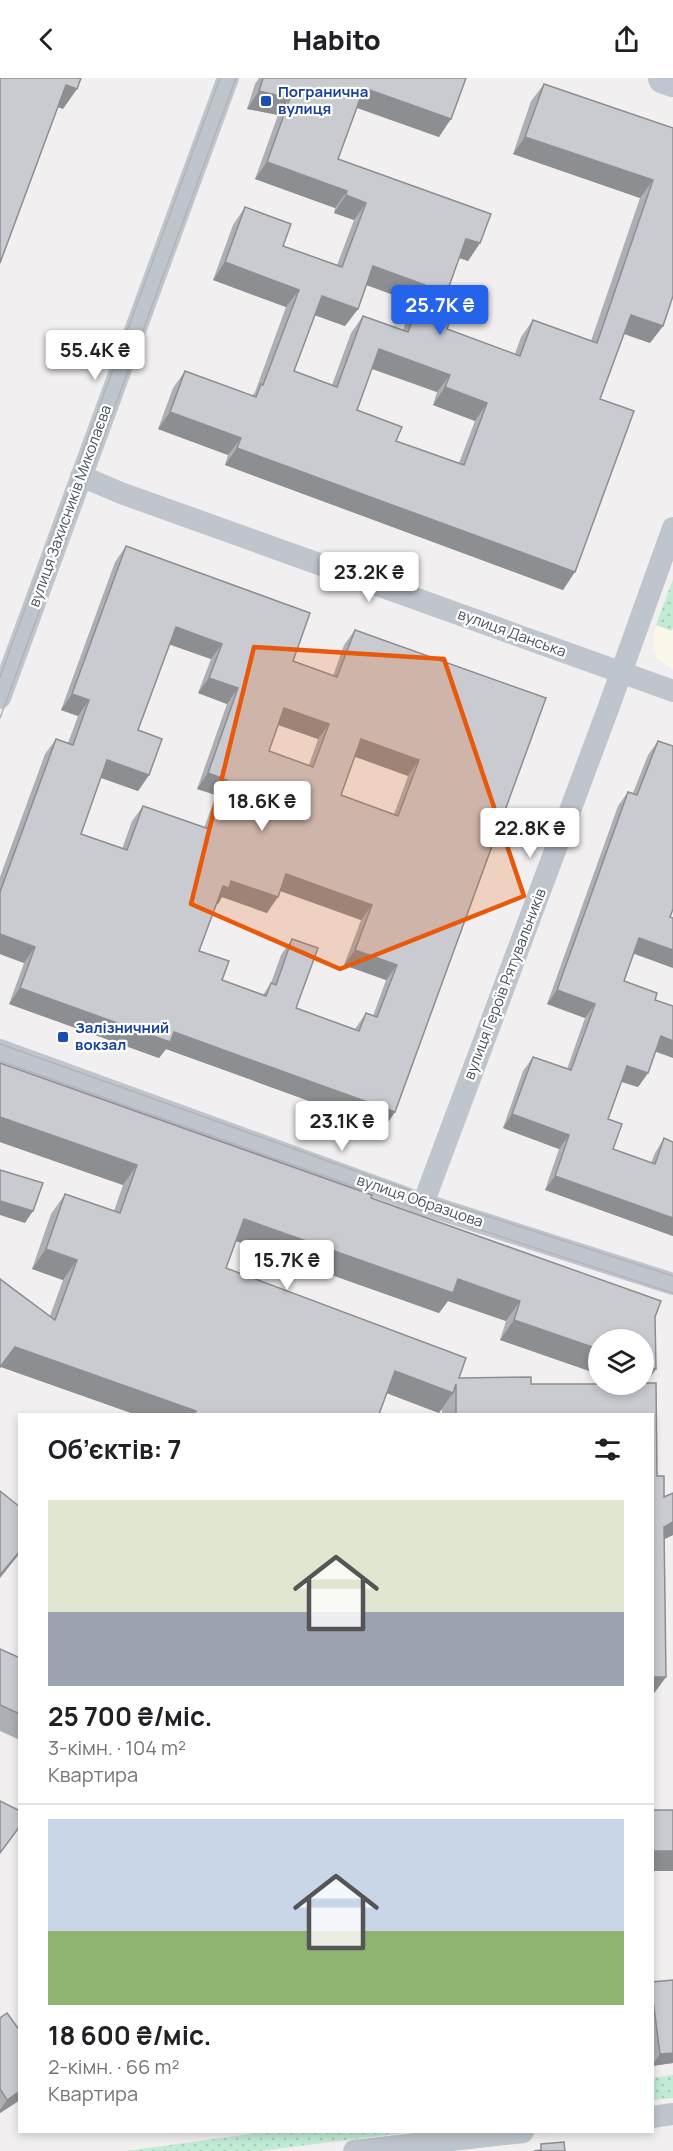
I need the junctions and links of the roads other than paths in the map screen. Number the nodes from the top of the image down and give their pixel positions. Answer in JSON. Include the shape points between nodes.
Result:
{"nodes":[{"id":1,"x":228,"y":78,"type":"edge"},
{"id":2,"x":664,"y":78,"type":"edge"},
{"id":3,"x":673,"y":81,"type":"edge"},
{"id":4,"x":81,"y":476,"type":"junction"},
{"id":5,"x":673,"y":528,"type":"edge"},
{"id":6,"x":621,"y":671,"type":"junction"},
{"id":7,"x":673,"y":691,"type":"edge"},
{"id":8,"x":0,"y":698,"type":"edge"},
{"id":9,"x":0,"y":1050,"type":"edge"},
{"id":10,"x":423,"y":1204,"type":"junction"},
{"id":11,"x":673,"y":1284,"type":"edge"},
{"id":12,"x":673,"y":2114,"type":"edge"},
{"id":13,"x":654,"y":2116,"type":"edge"},
{"id":14,"x":514,"y":2133,"type":"edge"},
{"id":15,"x":354,"y":2151,"type":"edge"}],
"edges":[{"from":1,"to":4,"type":"street","name":"вулиця Захисників Миколаєва"},
{"from":2,"to":3,"type":"main road"},
{"from":4,"to":6,"type":"street","name":"вулиця Данська"},
{"from":4,"to":8,"type":"street","name":"вулиця Захисників Миколаєва"},
{"from":5,"to":6,"type":"street","name":"вулиця Героїв Рятувальників"},
{"from":6,"to":7,"type":"street","name":"вулиця Данська"},
{"from":6,"to":10,"type":"street","name":"вулиця Героїв Рятувальників"},
{"from":9,"to":10,"type":"street","name":"вулиця Образцова"},
{"from":10,"to":11,"type":"street","name":"вулиця Образцова"},
{"from":12,"to":13,"type":"street"},
{"from":14,"to":15,"type":"street"}]}
